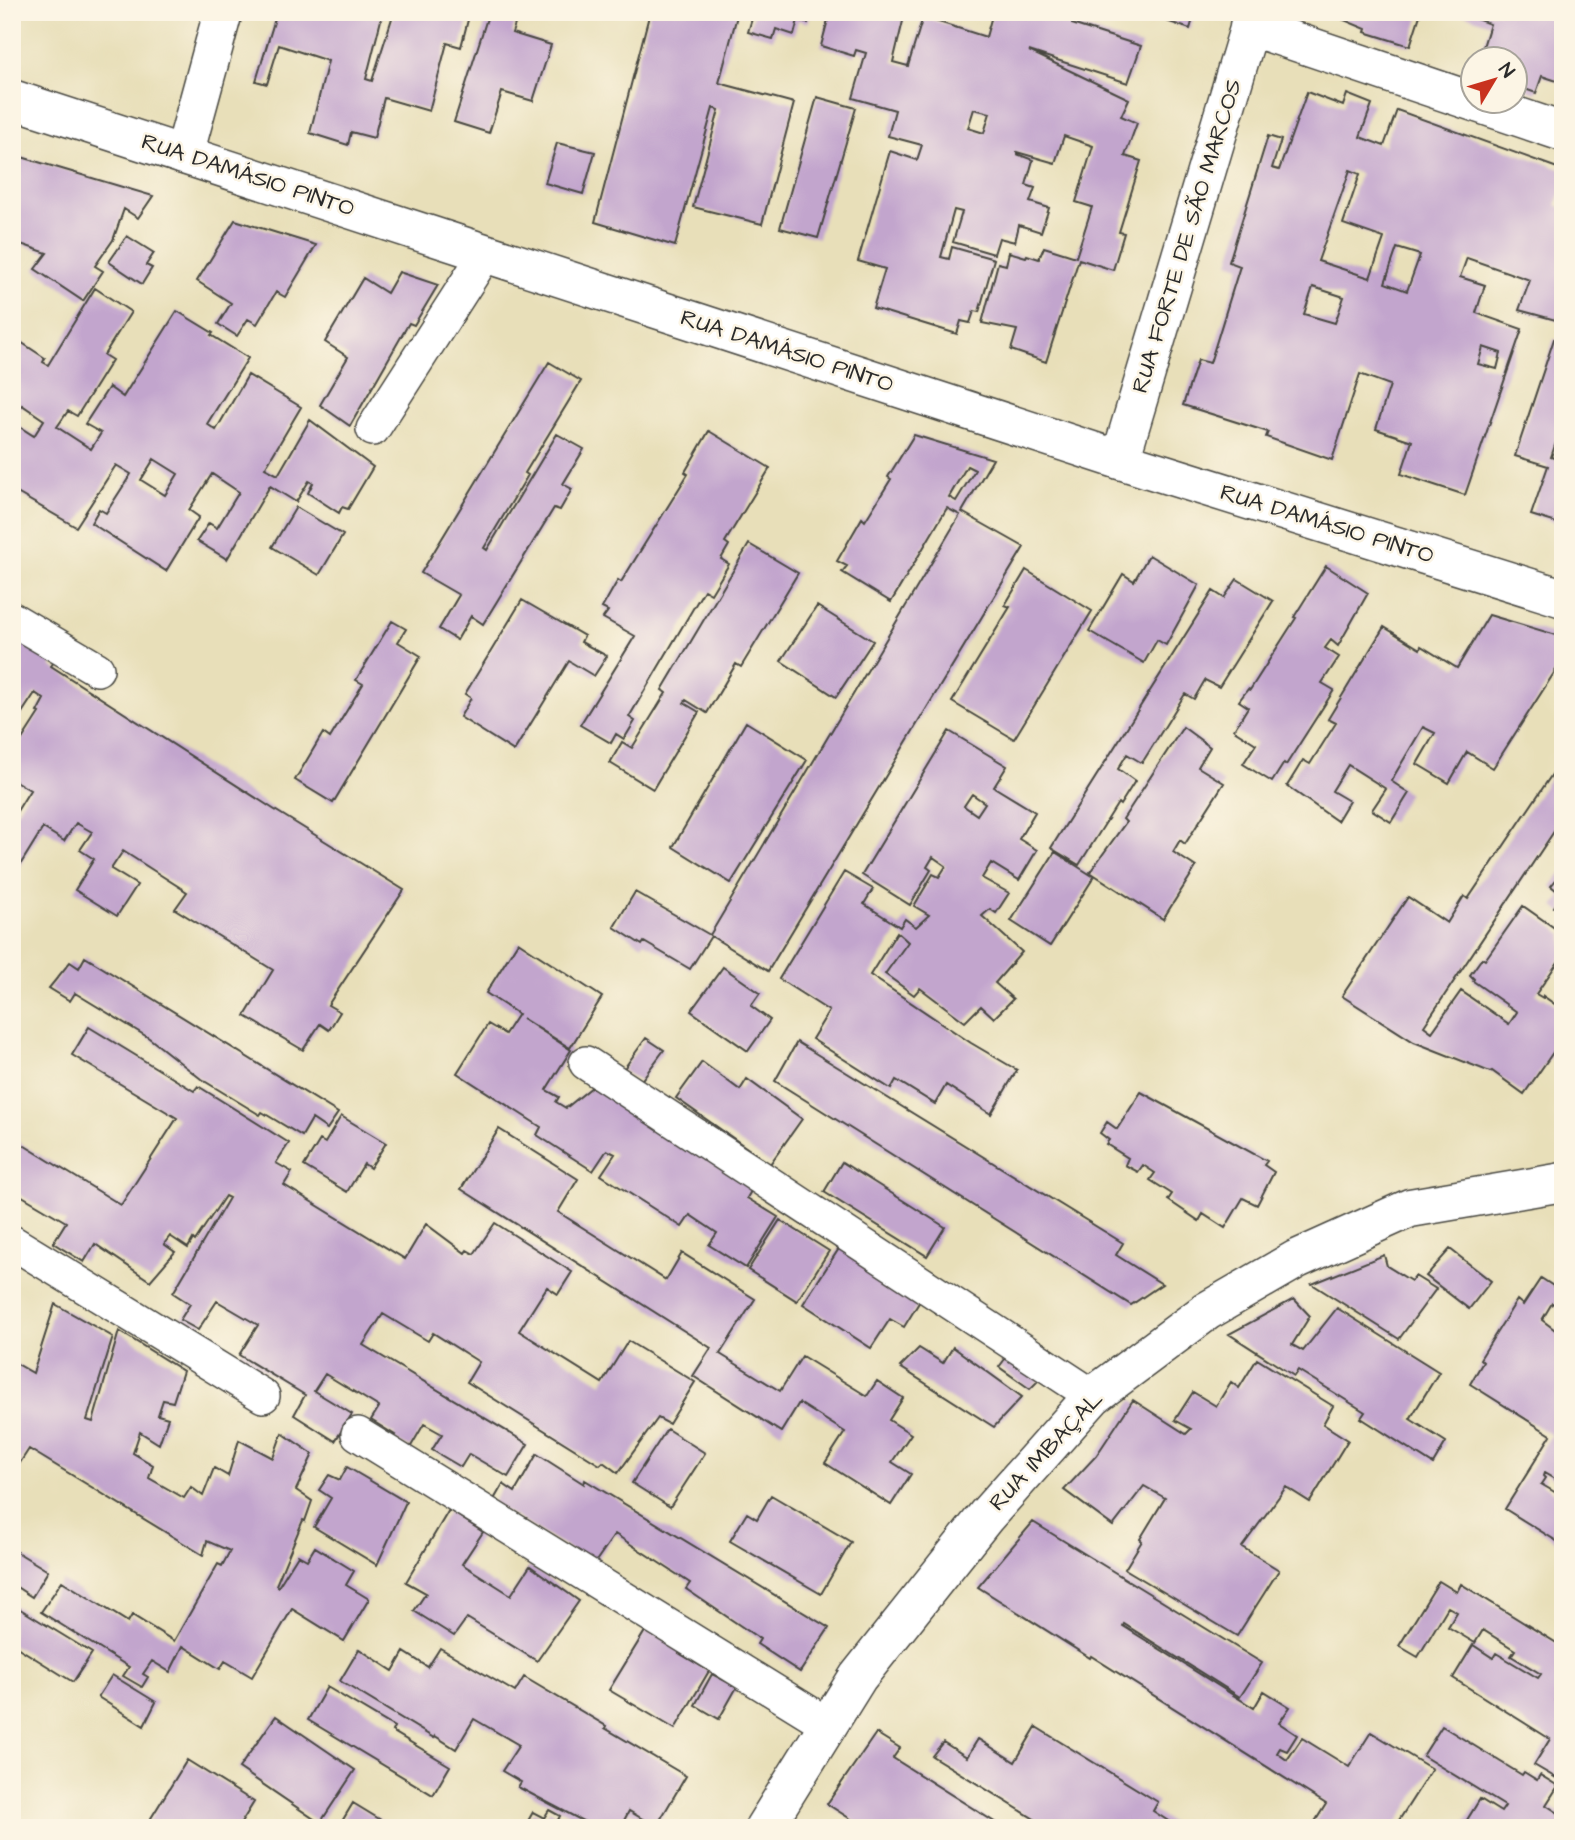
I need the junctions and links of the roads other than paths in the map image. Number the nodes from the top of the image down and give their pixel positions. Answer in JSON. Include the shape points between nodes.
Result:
{"nodes":[{"id":1,"x":223,"y":12,"type":"edge"},
{"id":2,"x":1252,"y":19,"type":"edge"},
{"id":3,"x":12,"y":99,"type":"edge"},
{"id":4,"x":1563,"y":132,"type":"edge"},
{"id":5,"x":184,"y":155,"type":"junction"},
{"id":6,"x":486,"y":253,"type":"junction"},
{"id":7,"x":373,"y":429,"type":"dead end"},
{"id":8,"x":1120,"y":460,"type":"junction"},
{"id":9,"x":1563,"y":598,"type":"edge"},
{"id":10,"x":12,"y":620,"type":"edge"},
{"id":11,"x":97,"y":670,"type":"dead end"},
{"id":12,"x":586,"y":1063,"type":"dead end"},
{"id":13,"x":1563,"y":1182,"type":"edge"},
{"id":14,"x":12,"y":1242,"type":"edge"},
{"id":15,"x":263,"y":1396,"type":"dead end"},
{"id":16,"x":1093,"y":1396,"type":"junction"},
{"id":17,"x":358,"y":1434,"type":"dead end"},
{"id":18,"x":829,"y":1725,"type":"junction"},
{"id":19,"x":764,"y":1828,"type":"edge"}],
"edges":[{"from":1,"to":5,"type":"street"},
{"from":2,"to":4,"type":"street"},
{"from":2,"to":8,"type":"street","name":"RUA FORTE DE SÃO MARCOS"},
{"from":3,"to":5,"type":"street","name":"RUA DAMÁSIO PINTO"},
{"from":5,"to":6,"type":"street","name":"RUA DAMÁSIO PINTO"},
{"from":6,"to":7,"type":"lane"},
{"from":6,"to":8,"type":"street","name":"RUA DAMÁSIO PINTO"},
{"from":8,"to":9,"type":"street","name":"RUA DAMÁSIO PINTO"},
{"from":10,"to":11,"type":"lane"},
{"from":12,"to":16,"type":"lane"},
{"from":13,"to":16,"type":"street","name":"RUA IMBAÇAL","via":[[1410,1208],[1297,1259],[1207,1311]]},
{"from":14,"to":15,"type":"lane"},
{"from":16,"to":18,"type":"street","name":"RUA IMBAÇAL","via":[[986,1516],[858,1677]]},
{"from":17,"to":18,"type":"lane"},
{"from":18,"to":19,"type":"street","name":"RUA IMBAÇAL"}]}
